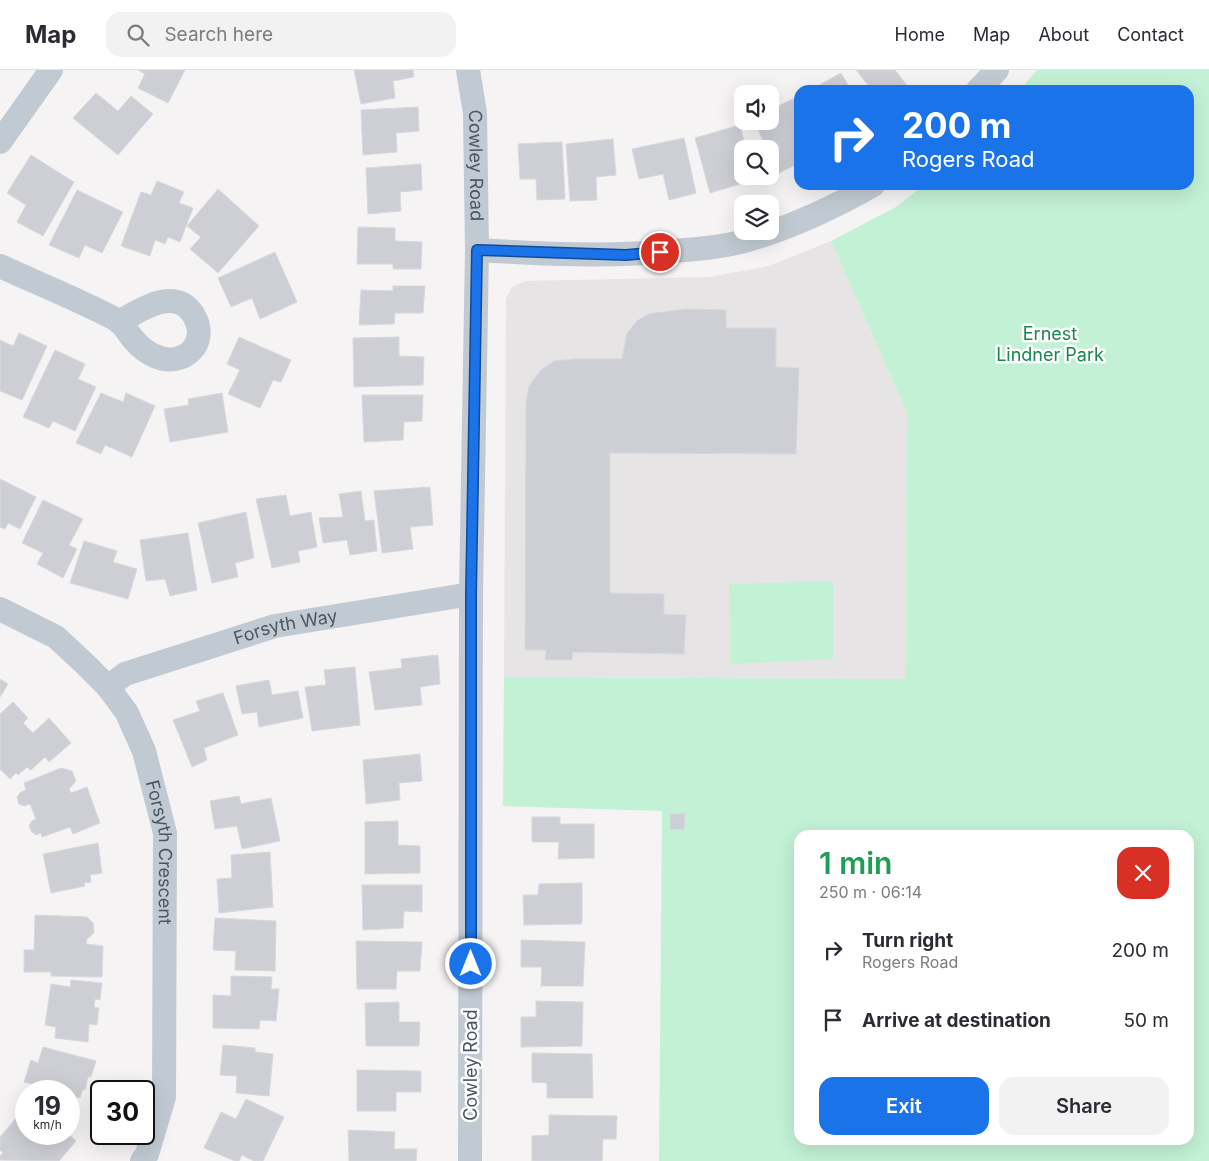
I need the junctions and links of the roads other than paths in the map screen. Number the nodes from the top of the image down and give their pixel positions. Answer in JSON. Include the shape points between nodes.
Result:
{"nodes":[{"id":1,"x":52,"y":70,"type":"edge"},
{"id":2,"x":468,"y":70,"type":"edge"},
{"id":3,"x":996,"y":70,"type":"edge"},
{"id":4,"x":982,"y":85,"type":"edge"},
{"id":5,"x":0,"y":142,"type":"edge"},
{"id":6,"x":864,"y":190,"type":"edge"},
{"id":7,"x":477,"y":250,"type":"junction"},
{"id":8,"x":0,"y":266,"type":"edge"},
{"id":9,"x":119,"y":322,"type":"dead end"},
{"id":10,"x":471,"y":594,"type":"junction"},
{"id":11,"x":0,"y":609,"type":"edge"},
{"id":12,"x":108,"y":687,"type":"junction"},
{"id":13,"x":142,"y":1161,"type":"edge"},
{"id":14,"x":470,"y":1161,"type":"edge"}],
"edges":[{"from":1,"to":5,"type":"street"},
{"from":2,"to":7,"type":"street","name":"Cowley Road","via":[[475,113]]},
{"from":3,"to":4,"type":"street"},
{"from":6,"to":7,"type":"street","via":[[791,225],[748,240],[710,248],[626,255]]},
{"from":7,"to":10,"type":"street","name":"Cowley Road"},
{"from":8,"to":9,"type":"street"},
{"from":10,"to":12,"type":"street","name":"Forsyth Way","via":[[275,626],[125,674]]},
{"from":10,"to":14,"type":"street","name":"Cowley Road"},
{"from":11,"to":12,"type":"street","name":"Forsyth Crescent","via":[[56,637]]},
{"from":12,"to":13,"type":"street","name":"Forsyth Crescent","via":[[126,713],[144,751],[165,833],[164,1097]]}]}
